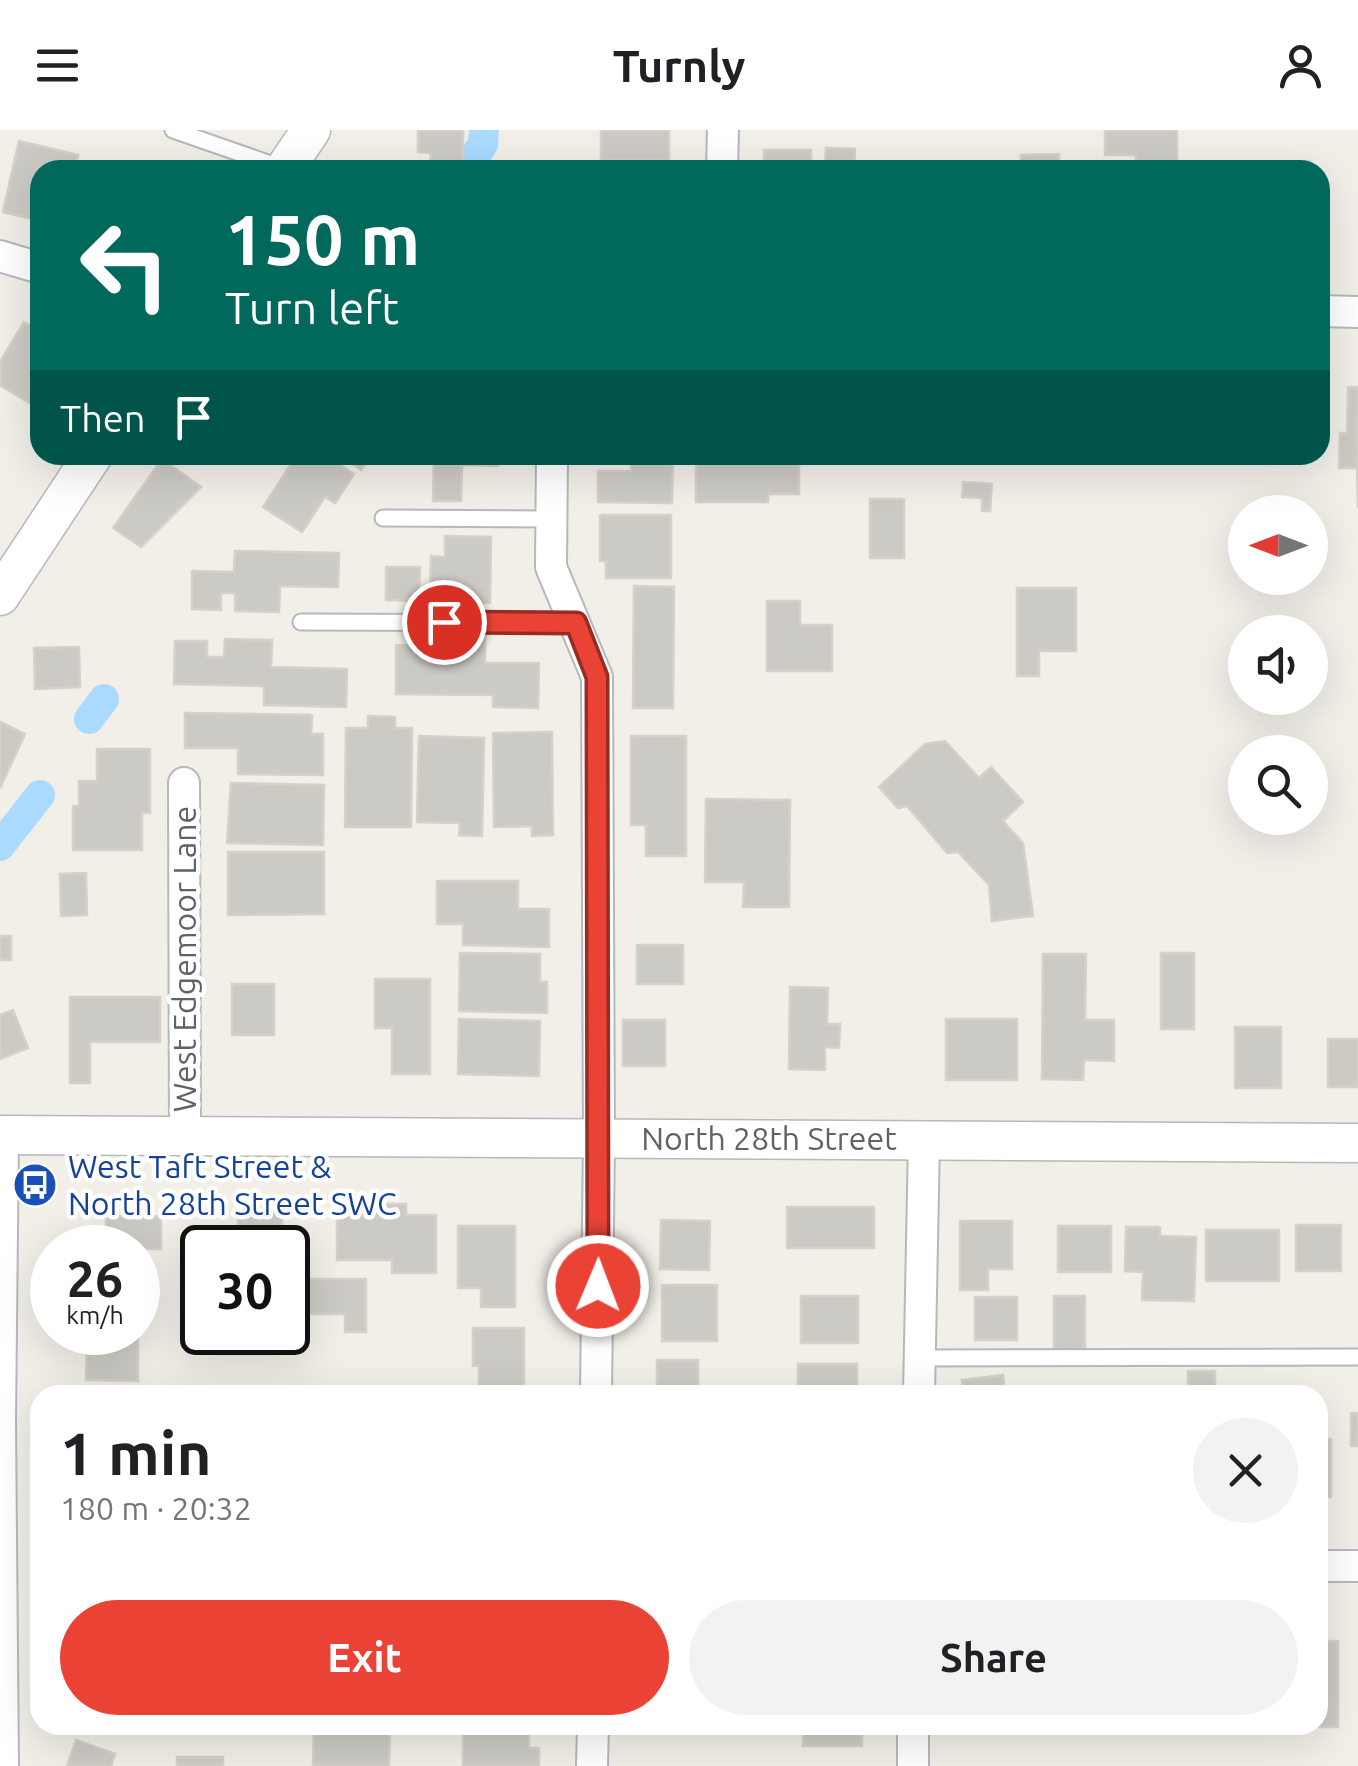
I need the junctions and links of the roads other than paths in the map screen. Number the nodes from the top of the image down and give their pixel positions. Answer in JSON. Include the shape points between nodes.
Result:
{"nodes":[{"id":1,"x":173,"y":130,"type":"edge"},
{"id":2,"x":311,"y":130,"type":"edge"},
{"id":3,"x":722,"y":130,"type":"edge"},
{"id":4,"x":258,"y":160,"type":"edge"},
{"id":5,"x":290,"y":160,"type":"edge"},
{"id":6,"x":722,"y":160,"type":"edge"},
{"id":7,"x":0,"y":256,"type":"edge"},
{"id":8,"x":30,"y":265,"type":"edge"},
{"id":9,"x":1330,"y":311,"type":"edge"},
{"id":10,"x":1358,"y":312,"type":"edge"},
{"id":11,"x":86,"y":465,"type":"edge"},
{"id":12,"x":552,"y":465,"type":"edge"},
{"id":13,"x":382,"y":518,"type":"dead end"},
{"id":14,"x":551,"y":519,"type":"junction"},
{"id":15,"x":2,"y":587,"type":"edge"},
{"id":16,"x":301,"y":622,"type":"dead end"},
{"id":17,"x":576,"y":623,"type":"junction"},
{"id":18,"x":184,"y":783,"type":"dead end"},
{"id":19,"x":1,"y":1135,"type":"edge"},
{"id":20,"x":186,"y":1136,"type":"junction"},
{"id":21,"x":599,"y":1138,"type":"junction"},
{"id":22,"x":924,"y":1140,"type":"junction"},
{"id":23,"x":1358,"y":1142,"type":"edge"},
{"id":24,"x":1358,"y":1357,"type":"edge"},
{"id":25,"x":920,"y":1358,"type":"junction"},
{"id":26,"x":596,"y":1385,"type":"edge"},
{"id":27,"x":920,"y":1385,"type":"edge"},
{"id":28,"x":0,"y":1422,"type":"edge"},
{"id":29,"x":1328,"y":1566,"type":"edge"},
{"id":30,"x":1358,"y":1566,"type":"edge"},
{"id":31,"x":593,"y":1735,"type":"edge"},
{"id":32,"x":914,"y":1735,"type":"edge"},
{"id":33,"x":3,"y":1766,"type":"edge"},
{"id":34,"x":592,"y":1766,"type":"edge"},
{"id":35,"x":913,"y":1766,"type":"edge"}],
"edges":[{"from":1,"to":4,"type":"lane"},
{"from":2,"to":5,"type":"street"},
{"from":3,"to":6,"type":"street"},
{"from":7,"to":8,"type":"street"},
{"from":9,"to":10,"type":"street"},
{"from":11,"to":15,"type":"street"},
{"from":12,"to":14,"type":"street"},
{"from":13,"to":14,"type":"lane"},
{"from":14,"to":17,"type":"street","via":[[551,567]]},
{"from":16,"to":17,"type":"lane"},
{"from":17,"to":21,"type":"street","via":[[597,677]]},
{"from":18,"to":20,"type":"street","name":"West Edgemoor Lane"},
{"from":19,"to":20,"type":"street","name":"North 28th Street"},
{"from":19,"to":28,"type":"street"},
{"from":20,"to":21,"type":"street","name":"North 28th Street"},
{"from":21,"to":22,"type":"street","name":"North 28th Street"},
{"from":21,"to":26,"type":"street"},
{"from":22,"to":23,"type":"street","name":"North 28th Street"},
{"from":22,"to":25,"type":"street"},
{"from":24,"to":25,"type":"lane"},
{"from":25,"to":27,"type":"street"},
{"from":28,"to":33,"type":"street"},
{"from":29,"to":30,"type":"street"},
{"from":31,"to":34,"type":"street"},
{"from":32,"to":35,"type":"street"}]}
